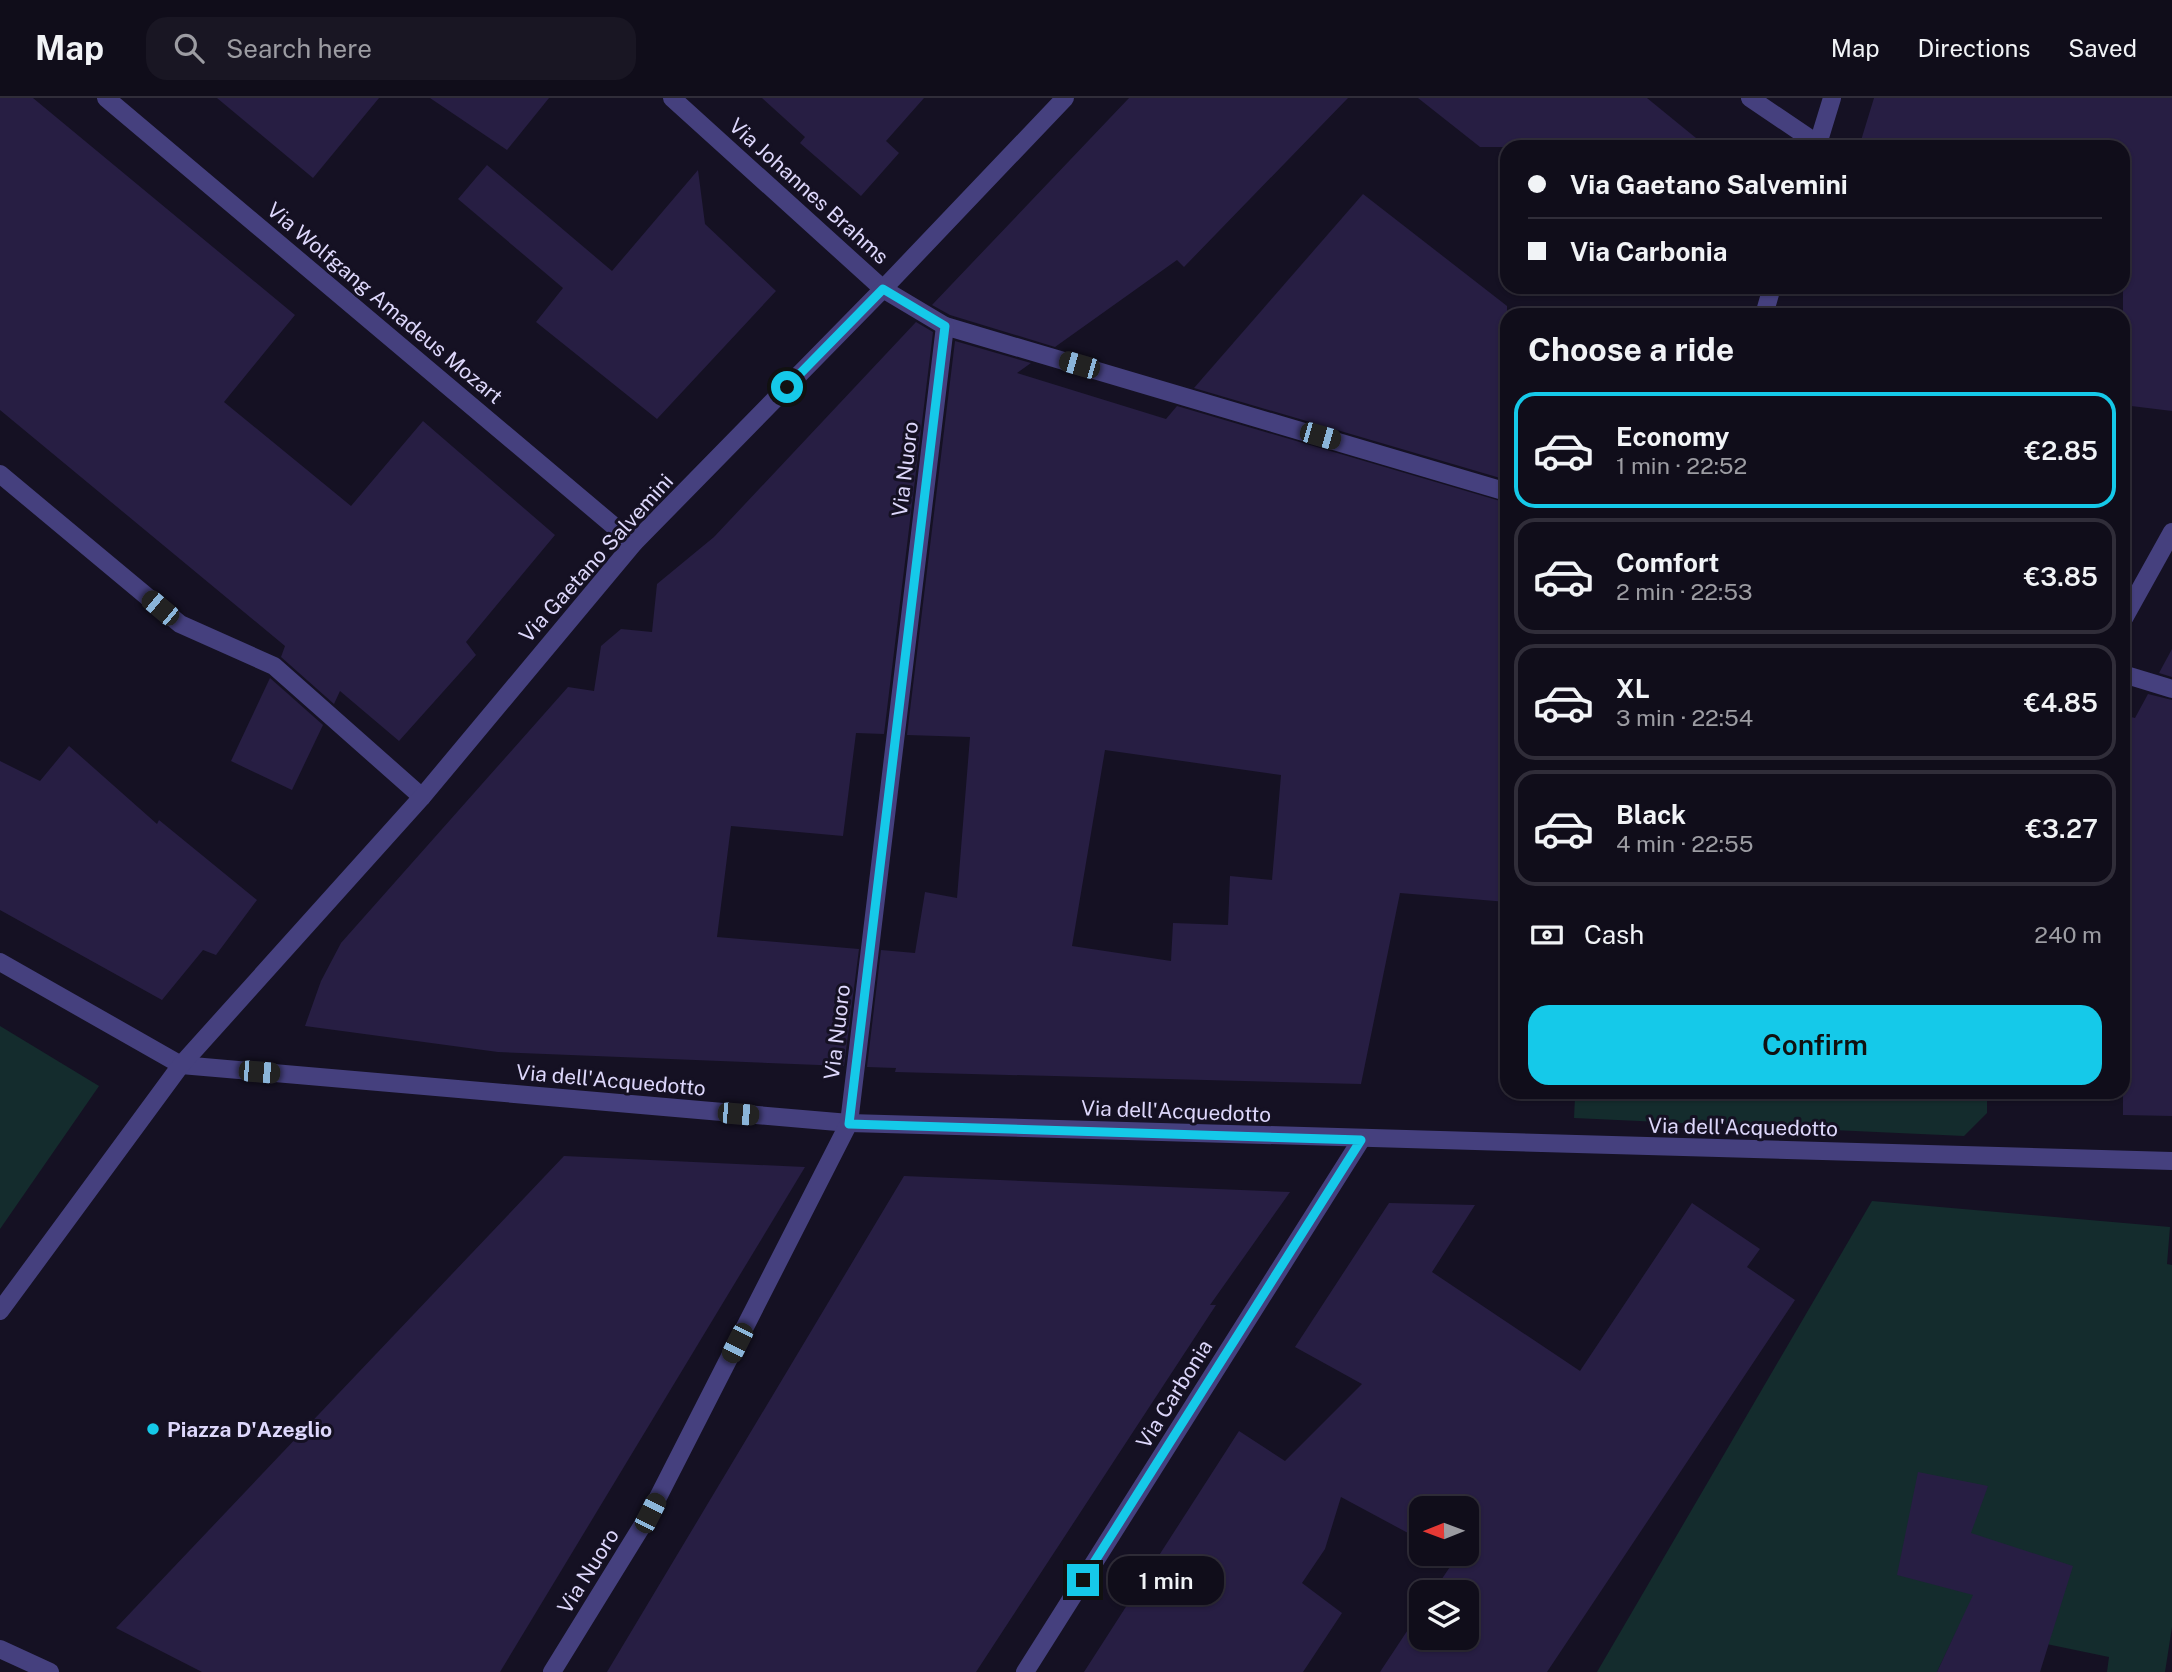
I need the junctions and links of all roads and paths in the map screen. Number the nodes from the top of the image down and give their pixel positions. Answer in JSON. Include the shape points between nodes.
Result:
{"nodes":[{"id":1,"x":106,"y":98,"type":"edge"},
{"id":2,"x":673,"y":98,"type":"edge"},
{"id":3,"x":1065,"y":98,"type":"edge"},
{"id":4,"x":1750,"y":98,"type":"edge"},
{"id":5,"x":1832,"y":98,"type":"edge"},
{"id":6,"x":1809,"y":140,"type":"edge"},
{"id":7,"x":1819,"y":140,"type":"edge"},
{"id":8,"x":883,"y":289,"type":"junction"},
{"id":9,"x":945,"y":326,"type":"junction"},
{"id":10,"x":0,"y":474,"type":"edge"},
{"id":11,"x":1500,"y":490,"type":"edge"},
{"id":12,"x":2172,"y":533,"type":"edge"},
{"id":13,"x":634,"y":543,"type":"junction"},
{"id":14,"x":2130,"y":608,"type":"edge"},
{"id":15,"x":2130,"y":676,"type":"edge"},
{"id":16,"x":2172,"y":689,"type":"edge"},
{"id":17,"x":422,"y":797,"type":"junction"},
{"id":18,"x":0,"y":962,"type":"edge"},
{"id":19,"x":181,"y":1065,"type":"junction"},
{"id":20,"x":849,"y":1124,"type":"junction"},
{"id":21,"x":1361,"y":1140,"type":"junction"},
{"id":22,"x":2172,"y":1161,"type":"edge"},
{"id":23,"x":0,"y":1311,"type":"edge"},
{"id":24,"x":0,"y":1648,"type":"edge"},
{"id":25,"x":50,"y":1672,"type":"edge"},
{"id":26,"x":552,"y":1672,"type":"edge"},
{"id":27,"x":1025,"y":1672,"type":"edge"}],
"edges":[{"from":1,"to":13,"type":"street","name":"Via Wolfgang Amadeus Mozart"},
{"from":2,"to":8,"type":"street","name":"Via Johannes Brahms"},
{"from":3,"to":8,"type":"street","name":"Via Gaetano Salvemini"},
{"from":4,"to":6,"type":"street"},
{"from":5,"to":7,"type":"street"},
{"from":8,"to":9,"type":"street","name":"Via Johannes Brahms"},
{"from":8,"to":13,"type":"street","name":"Via Gaetano Salvemini"},
{"from":9,"to":11,"type":"street","name":"Via Johannes Brahms"},
{"from":9,"to":20,"type":"street","name":"Via Nuoro"},
{"from":10,"to":17,"type":"street","via":[[180,624],[274,666]]},
{"from":12,"to":14,"type":"street"},
{"from":13,"to":17,"type":"street","name":"Via Gaetano Salvemini"},
{"from":15,"to":16,"type":"street"},
{"from":17,"to":19,"type":"street","name":"Via Gaetano Salvemini"},
{"from":18,"to":19,"type":"street"},
{"from":19,"to":20,"type":"street","name":"Via dell'Acquedotto"},
{"from":19,"to":23,"type":"street"},
{"from":20,"to":21,"type":"street","name":"Via dell'Acquedotto"},
{"from":20,"to":26,"type":"street","name":"Via Nuoro","via":[[650,1513]]},
{"from":21,"to":22,"type":"street","name":"Via dell'Acquedotto"},
{"from":21,"to":27,"type":"street","name":"Via Carbonia"},
{"from":24,"to":25,"type":"street"}]}
